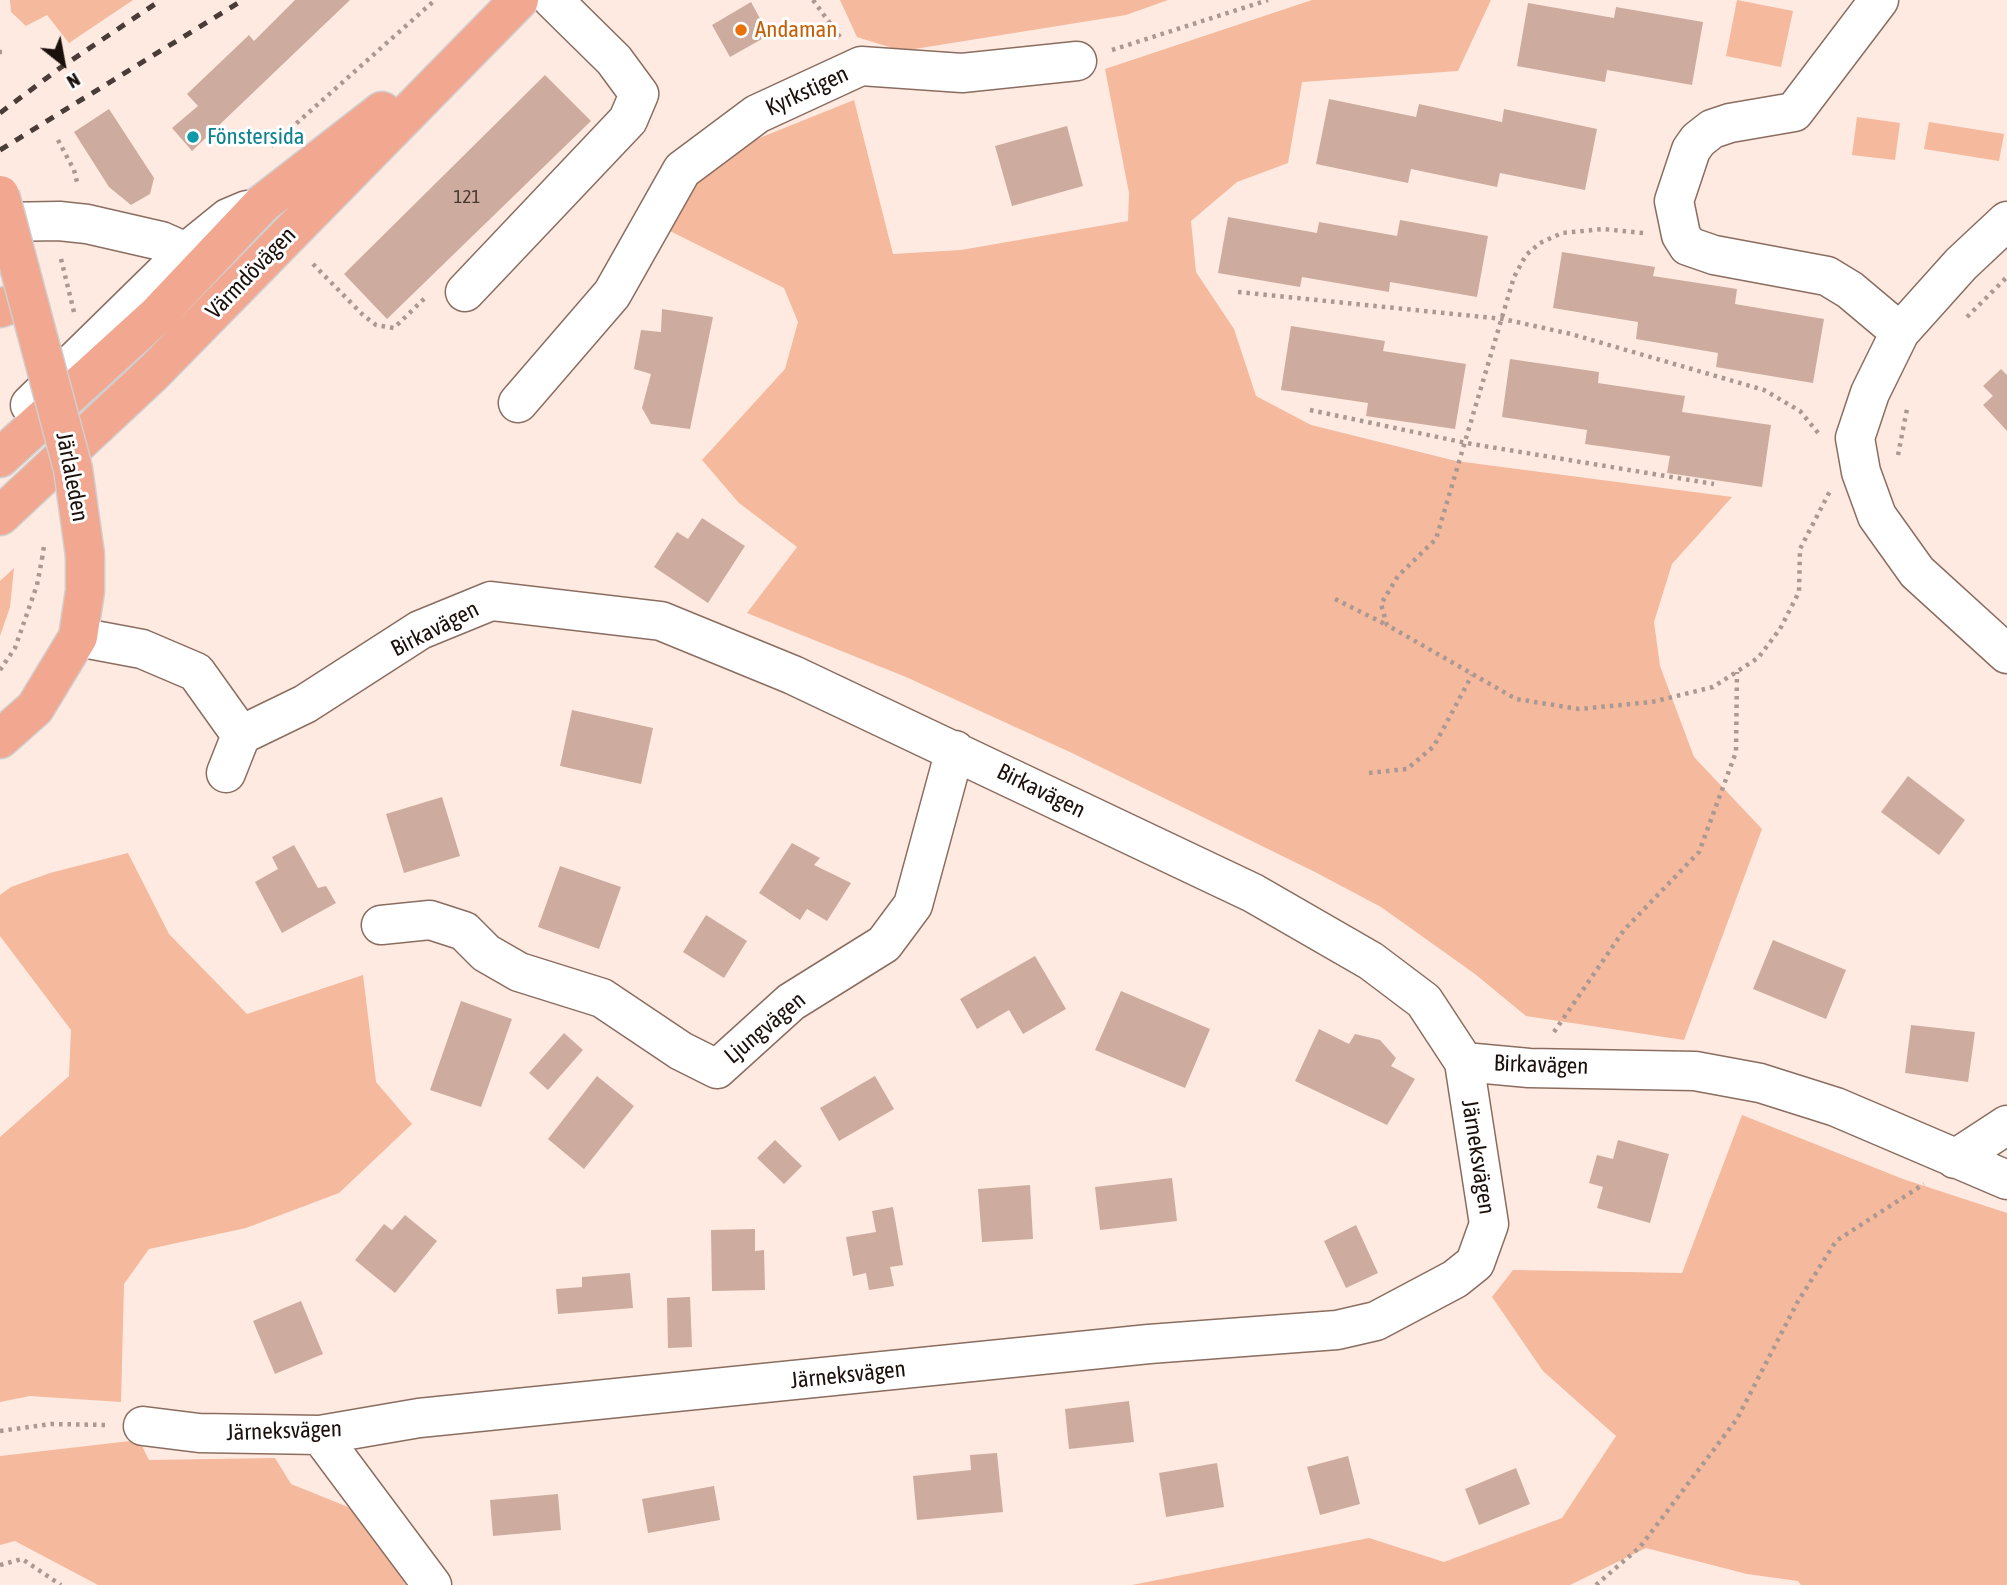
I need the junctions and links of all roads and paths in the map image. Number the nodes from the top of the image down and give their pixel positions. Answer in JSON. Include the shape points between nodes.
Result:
{"nodes":[{"id":1,"x":435,"y":0,"type":"edge"},
{"id":2,"x":553,"y":0,"type":"edge"},
{"id":3,"x":1268,"y":0,"type":"edge"},
{"id":4,"x":1879,"y":0,"type":"edge"},
{"id":5,"x":507,"y":12,"type":"edge"},
{"id":6,"x":1077,"y":61,"type":"joint"},
{"id":7,"x":58,"y":140,"type":"dead end"},
{"id":8,"x":265,"y":152,"type":"dead end"},
{"id":9,"x":75,"y":170,"type":"dead end"},
{"id":10,"x":0,"y":195,"type":"edge"},
{"id":11,"x":262,"y":204,"type":"junction"},
{"id":12,"x":2007,"y":220,"type":"edge"},
{"id":13,"x":0,"y":222,"type":"edge"},
{"id":14,"x":1677,"y":222,"type":"junction"},
{"id":15,"x":186,"y":252,"type":"junction"},
{"id":16,"x":59,"y":253,"type":"dead end"},
{"id":17,"x":305,"y":256,"type":"dead end"},
{"id":18,"x":2007,"y":277,"type":"edge"},
{"id":19,"x":448,"y":292,"type":"joint"},
{"id":20,"x":1238,"y":292,"type":"dead end"},
{"id":21,"x":13,"y":304,"type":"edge"},
{"id":22,"x":75,"y":314,"type":"dead end"},
{"id":23,"x":1503,"y":319,"type":"junction"},
{"id":24,"x":1961,"y":324,"type":"dead end"},
{"id":25,"x":1900,"y":332,"type":"junction"},
{"id":26,"x":1909,"y":398,"type":"dead end"},
{"id":27,"x":518,"y":403,"type":"dead end"},
{"id":28,"x":1310,"y":410,"type":"dead end"},
{"id":29,"x":0,"y":432,"type":"edge"},
{"id":30,"x":1822,"y":438,"type":"dead end"},
{"id":31,"x":1466,"y":443,"type":"junction"},
{"id":32,"x":0,"y":458,"type":"edge"},
{"id":33,"x":1861,"y":472,"type":"junction"},
{"id":34,"x":1714,"y":484,"type":"dead end"},
{"id":35,"x":0,"y":516,"type":"edge"},
{"id":36,"x":42,"y":559,"type":"dead end"},
{"id":37,"x":1335,"y":599,"type":"dead end"},
{"id":38,"x":1387,"y":625,"type":"junction"},
{"id":39,"x":78,"y":637,"type":"junction"},
{"id":40,"x":2007,"y":654,"type":"edge"},
{"id":41,"x":0,"y":670,"type":"edge"},
{"id":42,"x":1737,"y":671,"type":"junction"},
{"id":43,"x":1472,"y":675,"type":"junction"},
{"id":44,"x":241,"y":735,"type":"junction"},
{"id":45,"x":0,"y":739,"type":"edge"},
{"id":46,"x":955,"y":750,"type":"junction"},
{"id":47,"x":226,"y":773,"type":"dead end"},
{"id":48,"x":1369,"y":773,"type":"dead end"},
{"id":49,"x":381,"y":925,"type":"dead end"},
{"id":50,"x":1464,"y":1062,"type":"junction"},
{"id":51,"x":1529,"y":1068,"type":"junction"},
{"id":52,"x":2007,"y":1125,"type":"edge"},
{"id":53,"x":1955,"y":1159,"type":"junction"},
{"id":54,"x":2007,"y":1180,"type":"edge"},
{"id":55,"x":143,"y":1426,"type":"joint"},
{"id":56,"x":0,"y":1431,"type":"edge"},
{"id":57,"x":320,"y":1435,"type":"junction"},
{"id":58,"x":0,"y":1565,"type":"edge"},
{"id":59,"x":61,"y":1585,"type":"edge"},
{"id":60,"x":432,"y":1585,"type":"edge"},
{"id":61,"x":1596,"y":1585,"type":"edge"}],
"edges":[{"from":1,"to":8,"type":"path"},
{"from":2,"to":19,"type":"street","via":[[614,60],[639,94],[628,120]]},
{"from":3,"to":6,"type":"path"},
{"from":4,"to":14,"type":"street","via":[[1794,112],[1730,123],[1698,140],[1674,201]]},
{"from":5,"to":11,"type":"main road","name":"Värmdövägen"},
{"from":5,"to":35,"type":"main road","name":"Värmdövägen","via":[[153,372]]},
{"from":6,"to":27,"type":"street","name":"Kyrkstigen","via":[[962,74],[861,66],[757,114],[682,170],[612,294]]},
{"from":7,"to":9,"type":"path"},
{"from":10,"to":21,"type":"main road","name":"Järlaleden","bridge":true},
{"from":11,"to":15,"type":"street","via":[[228,218]]},
{"from":11,"to":32,"type":"main road","name":"Värmdövägen","via":[[157,315]]},
{"from":12,"to":25,"type":"street"},
{"from":13,"to":15,"type":"street","via":[[87,224],[161,241]]},
{"from":14,"to":23,"type":"path","via":[[1644,233],[1603,229],[1562,233],[1540,243],[1526,255],[1514,277]]},
{"from":14,"to":25,"type":"street","via":[[1688,246],[1700,252],[1827,276]]},
{"from":15,"to":29,"type":"street"},
{"from":16,"to":22,"type":"path"},
{"from":17,"to":19,"type":"path","via":[[376,325],[394,328]]},
{"from":18,"to":24,"type":"path"},
{"from":20,"to":23,"type":"path"},
{"from":21,"to":39,"type":"main road","name":"Järlaleden","bridge":true,"via":[[73,469],[85,555]]},
{"from":23,"to":30,"type":"path","via":[[1572,334],[1764,390],[1800,411]]},
{"from":23,"to":31,"type":"path"},
{"from":25,"to":33,"type":"street","via":[[1870,393],[1855,438]]},
{"from":26,"to":33,"type":"path","via":[[1896,464]]},
{"from":28,"to":31,"type":"path"},
{"from":31,"to":34,"type":"path"},
{"from":31,"to":38,"type":"path","via":[[1436,539],[1398,576],[1381,604]]},
{"from":33,"to":40,"type":"street","via":[[1877,516],[1917,572]]},
{"from":33,"to":42,"type":"path","via":[[1836,477],[1800,549],[1799,592],[1758,658]]},
{"from":36,"to":41,"type":"path","via":[[15,648]]},
{"from":37,"to":38,"type":"path"},
{"from":38,"to":43,"type":"path"},
{"from":39,"to":44,"type":"street","via":[[142,649],[196,672]]},
{"from":39,"to":45,"type":"main road","name":"Järlaleden","via":[[35,708]]},
{"from":42,"to":43,"type":"path","via":[[1713,687],[1652,702],[1579,709],[1516,699]]},
{"from":42,"to":51,"type":"path","via":[[1735,752],[1699,852],[1624,930]]},
{"from":43,"to":48,"type":"path","via":[[1434,746],[1407,769]]},
{"from":44,"to":46,"type":"street","name":"Birkavägen","via":[[305,704],[420,631],[491,601],[661,621],[793,675]]},
{"from":44,"to":47,"type":"street"},
{"from":46,"to":49,"type":"street","name":"Ljungvägen","via":[[913,905],[899,925],[884,944],[791,1002],[717,1069],[681,1051],[602,998],[519,972],[486,953],[464,931],[430,920]]},
{"from":46,"to":50,"type":"street","name":"Birkavägen","via":[[1253,893],[1371,961],[1424,1001]]},
{"from":50,"to":51,"type":"street","name":"Birkavägen"},
{"from":50,"to":57,"type":"street","name":"Järneksvägen","via":[[1489,1224],[1483,1245],[1475,1263],[1455,1279],[1376,1321],[1337,1330],[1149,1344],[419,1418]]},
{"from":51,"to":53,"type":"street","name":"Birkavägen","via":[[1695,1072],[1760,1083],[1836,1107]]},
{"from":52,"to":53,"type":"street"},
{"from":53,"to":54,"type":"street","name":"Birkavägen"},
{"from":53,"to":61,"type":"path","via":[[1910,1195],[1836,1241],[1797,1303],[1737,1419],[1640,1547]]},
{"from":55,"to":56,"type":"path","via":[[51,1424]]},
{"from":55,"to":57,"type":"street","name":"Järneksvägen","via":[[199,1433]]},
{"from":57,"to":60,"type":"street"},
{"from":58,"to":59,"type":"path","via":[[22,1559]]}]}
